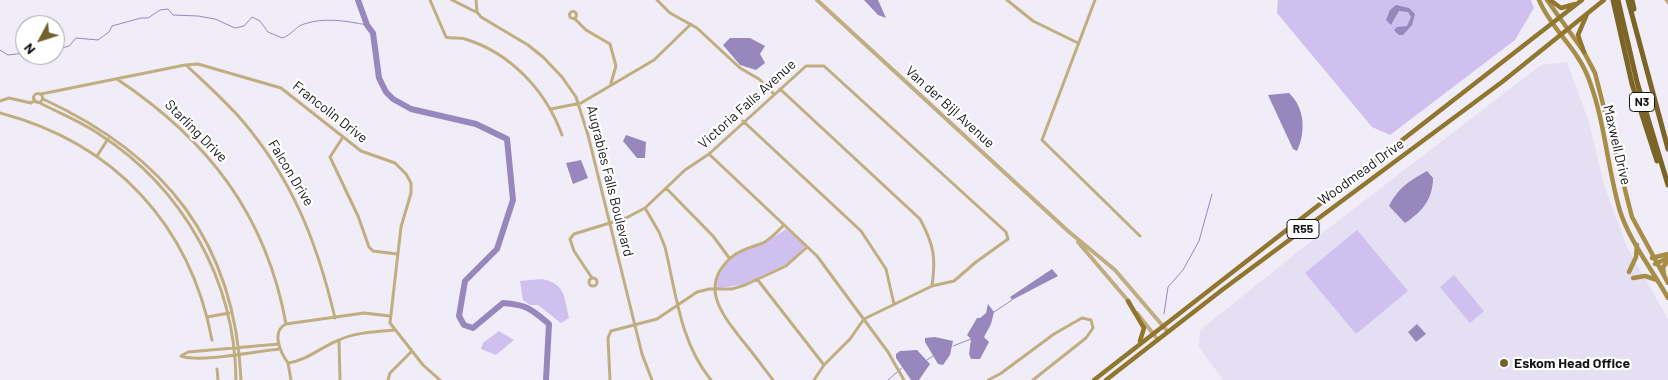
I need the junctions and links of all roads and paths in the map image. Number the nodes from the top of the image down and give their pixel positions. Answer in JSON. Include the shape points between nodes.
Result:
{"nodes":[{"id":1,"x":430,"y":0,"type":"edge"},
{"id":2,"x":452,"y":0,"type":"edge"},
{"id":3,"x":476,"y":0,"type":"edge"},
{"id":4,"x":657,"y":0,"type":"edge"},
{"id":5,"x":818,"y":0,"type":"edge"},
{"id":6,"x":1007,"y":0,"type":"edge"},
{"id":7,"x":1095,"y":0,"type":"edge"},
{"id":8,"x":1539,"y":0,"type":"edge"},
{"id":9,"x":1548,"y":0,"type":"edge"},
{"id":10,"x":1582,"y":0,"type":"edge"},
{"id":11,"x":1604,"y":0,"type":"edge"},
{"id":12,"x":1628,"y":0,"type":"edge"},
{"id":13,"x":1632,"y":0,"type":"edge"},
{"id":14,"x":1616,"y":1,"type":"edge"},
{"id":15,"x":1589,"y":10,"type":"junction"},
{"id":16,"x":477,"y":12,"type":"junction"},
{"id":17,"x":575,"y":19,"type":"dead end"},
{"id":18,"x":1558,"y":19,"type":"junction"},
{"id":19,"x":691,"y":24,"type":"junction"},
{"id":20,"x":1552,"y":24,"type":"junction"},
{"id":21,"x":1567,"y":29,"type":"junction"},
{"id":22,"x":1560,"y":34,"type":"junction"},
{"id":23,"x":1639,"y":37,"type":"junction"},
{"id":24,"x":1078,"y":43,"type":"junction"},
{"id":25,"x":1584,"y":52,"type":"junction"},
{"id":26,"x":185,"y":64,"type":"junction"},
{"id":27,"x":117,"y":79,"type":"junction"},
{"id":28,"x":611,"y":84,"type":"junction"},
{"id":29,"x":780,"y":89,"type":"junction"},
{"id":30,"x":41,"y":94,"type":"junction"},
{"id":31,"x":774,"y":94,"type":"junction"},
{"id":32,"x":43,"y":99,"type":"junction"},
{"id":33,"x":0,"y":101,"type":"edge"},
{"id":34,"x":36,"y":101,"type":"junction"},
{"id":35,"x":578,"y":103,"type":"junction"},
{"id":36,"x":551,"y":108,"type":"junction"},
{"id":37,"x":0,"y":113,"type":"edge"},
{"id":38,"x":743,"y":121,"type":"junction"},
{"id":39,"x":562,"y":135,"type":"dead end"},
{"id":40,"x":343,"y":137,"type":"junction"},
{"id":41,"x":108,"y":140,"type":"junction"},
{"id":42,"x":120,"y":142,"type":"junction"},
{"id":43,"x":117,"y":146,"type":"junction"},
{"id":44,"x":1668,"y":149,"type":"edge"},
{"id":45,"x":709,"y":154,"type":"junction"},
{"id":46,"x":97,"y":156,"type":"junction"},
{"id":47,"x":159,"y":177,"type":"junction"},
{"id":48,"x":155,"y":180,"type":"junction"},
{"id":49,"x":1668,"y":184,"type":"edge"},
{"id":50,"x":666,"y":188,"type":"junction"},
{"id":51,"x":184,"y":206,"type":"junction"},
{"id":52,"x":179,"y":208,"type":"junction"},
{"id":53,"x":645,"y":208,"type":"junction"},
{"id":54,"x":609,"y":222,"type":"junction"},
{"id":55,"x":784,"y":225,"type":"junction"},
{"id":56,"x":1068,"y":231,"type":"junction"},
{"id":57,"x":1140,"y":236,"type":"dead end"},
{"id":58,"x":1636,"y":245,"type":"junction"},
{"id":59,"x":208,"y":246,"type":"junction"},
{"id":60,"x":807,"y":247,"type":"junction"},
{"id":61,"x":204,"y":249,"type":"junction"},
{"id":62,"x":396,"y":254,"type":"junction"},
{"id":63,"x":1653,"y":258,"type":"junction"},
{"id":64,"x":1668,"y":258,"type":"edge"},
{"id":65,"x":730,"y":259,"type":"junction"},
{"id":66,"x":1646,"y":261,"type":"junction"},
{"id":67,"x":1656,"y":264,"type":"junction"},
{"id":68,"x":1650,"y":267,"type":"junction"},
{"id":69,"x":1629,"y":272,"type":"dead end"},
{"id":70,"x":592,"y":278,"type":"dead end"},
{"id":71,"x":1634,"y":278,"type":"dead end"},
{"id":72,"x":757,"y":279,"type":"junction"},
{"id":73,"x":1658,"y":281,"type":"junction"},
{"id":74,"x":1667,"y":281,"type":"edge"},
{"id":75,"x":932,"y":286,"type":"junction"},
{"id":76,"x":228,"y":290,"type":"junction"},
{"id":77,"x":714,"y":290,"type":"junction"},
{"id":78,"x":223,"y":292,"type":"junction"},
{"id":79,"x":1668,"y":298,"type":"edge"},
{"id":80,"x":1128,"y":301,"type":"junction"},
{"id":81,"x":678,"y":303,"type":"junction"},
{"id":82,"x":894,"y":304,"type":"junction"},
{"id":83,"x":229,"y":313,"type":"junction"},
{"id":84,"x":390,"y":316,"type":"junction"},
{"id":85,"x":207,"y":317,"type":"junction"},
{"id":86,"x":335,"y":318,"type":"junction"},
{"id":87,"x":864,"y":319,"type":"junction"},
{"id":88,"x":286,"y":324,"type":"junction"},
{"id":89,"x":635,"y":326,"type":"junction"},
{"id":90,"x":1163,"y":326,"type":"junction"},
{"id":91,"x":394,"y":330,"type":"junction"},
{"id":92,"x":1168,"y":332,"type":"junction"},
{"id":93,"x":1153,"y":333,"type":"junction"},
{"id":94,"x":212,"y":340,"type":"dead end"},
{"id":95,"x":339,"y":340,"type":"junction"},
{"id":96,"x":1158,"y":340,"type":"junction"},
{"id":97,"x":279,"y":344,"type":"junction"},
{"id":98,"x":235,"y":348,"type":"junction"},
{"id":99,"x":240,"y":348,"type":"junction"},
{"id":100,"x":1135,"y":348,"type":"junction"},
{"id":101,"x":280,"y":349,"type":"junction"},
{"id":102,"x":412,"y":351,"type":"junction"},
{"id":103,"x":238,"y":353,"type":"junction"},
{"id":104,"x":288,"y":362,"type":"junction"},
{"id":105,"x":824,"y":365,"type":"junction"},
{"id":106,"x":217,"y":369,"type":"dead end"},
{"id":107,"x":438,"y":379,"type":"edge"},
{"id":108,"x":218,"y":380,"type":"edge"},
{"id":109,"x":236,"y":380,"type":"edge"},
{"id":110,"x":241,"y":380,"type":"edge"},
{"id":111,"x":291,"y":380,"type":"edge"},
{"id":112,"x":340,"y":380,"type":"edge"},
{"id":113,"x":388,"y":380,"type":"edge"},
{"id":114,"x":610,"y":380,"type":"edge"},
{"id":115,"x":652,"y":380,"type":"edge"},
{"id":116,"x":711,"y":380,"type":"edge"},
{"id":117,"x":774,"y":380,"type":"edge"},
{"id":118,"x":814,"y":380,"type":"edge"},
{"id":119,"x":904,"y":380,"type":"edge"},
{"id":120,"x":988,"y":380,"type":"edge"},
{"id":121,"x":1034,"y":380,"type":"edge"},
{"id":122,"x":1094,"y":380,"type":"edge"},
{"id":123,"x":1106,"y":380,"type":"edge"}],
"edges":[{"from":1,"to":36,"type":"street","via":[[446,37],[467,40],[505,59],[529,80]]},
{"from":2,"to":16,"type":"street","name":"Augrabies Falls Boulevard"},
{"from":3,"to":16,"type":"street"},
{"from":4,"to":19,"type":"street","via":[[670,13]]},
{"from":5,"to":56,"type":"street","name":"Van der Bijl Avenue"},
{"from":6,"to":24,"type":"street","via":[[1039,25]]},
{"from":7,"to":24,"type":"street"},
{"from":8,"to":20,"type":"main road","name":"Maxwell Drive"},
{"from":9,"to":10,"type":"main road","via":[[1562,8]]},
{"from":9,"to":18,"type":"main road","name":"Maxwell Drive"},
{"from":10,"to":18,"type":"main road","name":"Woodmead Drive","number":"R55"},
{"from":11,"to":15,"type":"main road","name":"Woodmead Drive","number":"R55"},
{"from":12,"to":23,"type":"highway"},
{"from":13,"to":23,"type":"highway"},
{"from":14,"to":49,"type":"highway","number":"N3"},
{"from":15,"to":21,"type":"main road","name":"Woodmead Drive","number":"R55"},
{"from":15,"to":25,"type":"main road","via":[[1578,33],[1578,42]]},
{"from":16,"to":35,"type":"street","name":"Augrabies Falls Boulevard","via":[[543,57],[562,77]]},
{"from":17,"to":28,"type":"street","via":[[586,30],[610,44],[616,66]]},
{"from":18,"to":20,"type":"main road","name":"Woodmead Drive","number":"R55"},
{"from":18,"to":21,"type":"main road","name":"Maxwell Drive"},
{"from":19,"to":28,"type":"street","via":[[654,60]]},
{"from":19,"to":31,"type":"street"},
{"from":20,"to":22,"type":"main road","name":"Maxwell Drive"},
{"from":20,"to":90,"type":"main road","name":"Woodmead Drive","number":"R55"},
{"from":21,"to":22,"type":"main road","name":"Woodmead Drive","number":"R55"},
{"from":21,"to":25,"type":"main road","name":"Maxwell Drive"},
{"from":22,"to":58,"type":"main road","name":"Maxwell Drive","via":[[1588,77],[1620,211]]},
{"from":22,"to":92,"type":"main road","name":"Woodmead Drive","number":"R55","via":[[1502,82]]},
{"from":23,"to":44,"type":"highway"},
{"from":24,"to":57,"type":"street","via":[[1042,140]]},
{"from":25,"to":63,"type":"main road","name":"Maxwell Drive","via":[[1601,89],[1632,217]]},
{"from":26,"to":27,"type":"street","name":"Francolin Drive"},
{"from":26,"to":40,"type":"street","name":"Francolin Drive","via":[[198,64],[281,88]]},
{"from":26,"to":86,"type":"street","name":"Falcon Drive","via":[[240,118],[280,171],[311,233]]},
{"from":27,"to":30,"type":"street","name":"Francolin Drive"},
{"from":27,"to":88,"type":"street","name":"Starling Drive","via":[[183,130],[236,193],[264,245]]},
{"from":28,"to":35,"type":"street"},
{"from":29,"to":31,"type":"street","name":"Victoria Falls Avenue"},
{"from":29,"to":75,"type":"street","via":[[920,219],[934,250]]},
{"from":29,"to":75,"type":"street","name":"Victoria Falls Avenue","via":[[806,66],[827,68],[1006,232],[1007,240],[959,278],[948,284]]},
{"from":30,"to":32,"type":"street"},
{"from":30,"to":34,"type":"street","via":[[35,95]]},
{"from":31,"to":38,"type":"street","name":"Victoria Falls Avenue"},
{"from":32,"to":34,"type":"street"},
{"from":32,"to":42,"type":"street","via":[[82,117]]},
{"from":33,"to":34,"type":"street","via":[[10,98],[31,103]]},
{"from":34,"to":41,"type":"street","via":[[77,120]]},
{"from":35,"to":36,"type":"street"},
{"from":35,"to":54,"type":"street","name":"Augrabies Falls Boulevard"},
{"from":36,"to":39,"type":"street"},
{"from":37,"to":46,"type":"street","via":[[44,127]]},
{"from":38,"to":45,"type":"street","name":"Victoria Falls Avenue"},
{"from":38,"to":82,"type":"street","via":[[861,231],[886,268]]},
{"from":40,"to":62,"type":"street","via":[[330,157],[369,247],[373,251]]},
{"from":40,"to":62,"type":"street","name":"Francolin Drive","via":[[361,151],[400,166],[409,179],[411,193],[400,227]]},
{"from":41,"to":43,"type":"street"},
{"from":41,"to":46,"type":"street"},
{"from":42,"to":43,"type":"street"},
{"from":42,"to":47,"type":"street"},
{"from":43,"to":48,"type":"street"},
{"from":45,"to":50,"type":"street","name":"Victoria Falls Avenue"},
{"from":45,"to":55,"type":"street"},
{"from":46,"to":85,"type":"street","via":[[134,187],[163,221],[190,268]]},
{"from":47,"to":48,"type":"street"},
{"from":47,"to":51,"type":"street"},
{"from":48,"to":52,"type":"street"},
{"from":50,"to":53,"type":"street","name":"Victoria Falls Avenue"},
{"from":50,"to":65,"type":"street","via":[[713,236]]},
{"from":51,"to":52,"type":"street"},
{"from":51,"to":59,"type":"street"},
{"from":52,"to":61,"type":"street"},
{"from":53,"to":54,"type":"street","name":"Victoria Falls Avenue"},
{"from":53,"to":81,"type":"street","via":[[663,240]]},
{"from":54,"to":70,"type":"street","name":"Victoria Falls Avenue","via":[[577,232],[570,239],[571,247]]},
{"from":54,"to":89,"type":"street","name":"Augrabies Falls Boulevard"},
{"from":55,"to":60,"type":"street"},
{"from":55,"to":65,"type":"street","via":[[766,242],[743,250]]},
{"from":56,"to":80,"type":"street","name":"Van der Bijl Avenue"},
{"from":56,"to":90,"type":"street","name":"Van der Bijl Avenue","via":[[1125,279]]},
{"from":58,"to":66,"type":"main road","name":"Maxwell Drive"},
{"from":58,"to":69,"type":"main road","via":[[1636,256]]},
{"from":59,"to":61,"type":"street"},
{"from":59,"to":76,"type":"street"},
{"from":60,"to":72,"type":"street","via":[[786,266]]},
{"from":60,"to":87,"type":"street"},
{"from":61,"to":78,"type":"street"},
{"from":62,"to":84,"type":"street","name":"Francolin Drive"},
{"from":63,"to":64,"type":"main road"},
{"from":63,"to":66,"type":"main road"},
{"from":63,"to":67,"type":"main road","name":"Maxwell Drive"},
{"from":64,"to":67,"type":"main road"},
{"from":64,"to":74,"type":"main road","via":[[1663,267]]},
{"from":65,"to":77,"type":"street","via":[[719,273]]},
{"from":66,"to":68,"type":"main road","name":"Maxwell Drive"},
{"from":67,"to":68,"type":"main road"},
{"from":67,"to":74,"type":"main road","name":"Maxwell Drive"},
{"from":68,"to":73,"type":"main road","name":"Maxwell Drive"},
{"from":71,"to":73,"type":"main road","via":[[1646,276]]},
{"from":72,"to":77,"type":"street","via":[[732,289]]},
{"from":72,"to":105,"type":"street"},
{"from":73,"to":79,"type":"main road","name":"Maxwell Drive"},
{"from":75,"to":82,"type":"street"},
{"from":76,"to":78,"type":"street"},
{"from":76,"to":99,"type":"street"},
{"from":77,"to":81,"type":"street","via":[[697,292]]},
{"from":77,"to":117,"type":"street","via":[[725,317]]},
{"from":78,"to":83,"type":"street"},
{"from":80,"to":93,"type":"street","name":"Van der Bijl Avenue"},
{"from":80,"to":100,"type":"main road","via":[[1144,328],[1142,339]]},
{"from":81,"to":89,"type":"street","via":[[657,319]]},
{"from":81,"to":116,"type":"street","via":[[692,352]]},
{"from":82,"to":87,"type":"street"},
{"from":83,"to":85,"type":"street"},
{"from":83,"to":98,"type":"street"},
{"from":84,"to":86,"type":"street","via":[[364,314]]},
{"from":84,"to":91,"type":"street","name":"Francolin Drive"},
{"from":85,"to":94,"type":"street"},
{"from":86,"to":88,"type":"street"},
{"from":87,"to":105,"type":"street","via":[[850,339]]},
{"from":87,"to":119,"type":"street"},
{"from":88,"to":97,"type":"street","via":[[278,332]]},
{"from":89,"to":114,"type":"street","via":[[608,334]]},
{"from":89,"to":115,"type":"street","name":"Augrabies Falls Boulevard"},
{"from":90,"to":92,"type":"street","name":"Van der Bijl Avenue"},
{"from":90,"to":93,"type":"main road","name":"Woodmead Drive","number":"R55"},
{"from":91,"to":95,"type":"street"},
{"from":91,"to":102,"type":"street","name":"Francolin Drive"},
{"from":92,"to":96,"type":"main road","name":"Woodmead Drive","number":"R55"},
{"from":93,"to":96,"type":"street","name":"Van der Bijl Avenue"},
{"from":93,"to":100,"type":"main road","name":"Woodmead Drive","number":"R55"},
{"from":95,"to":104,"type":"street","via":[[299,361]]},
{"from":95,"to":112,"type":"street"},
{"from":96,"to":123,"type":"main road","name":"Woodmead Drive","number":"R55"},
{"from":97,"to":99,"type":"street"},
{"from":97,"to":101,"type":"street"},
{"from":98,"to":99,"type":"street"},
{"from":98,"to":103,"type":"street"},
{"from":98,"to":103,"type":"street","via":[[181,356],[190,359]]},
{"from":99,"to":103,"type":"street"},
{"from":100,"to":122,"type":"main road","name":"Woodmead Drive","number":"R55"},
{"from":101,"to":103,"type":"street"},
{"from":101,"to":104,"type":"street"},
{"from":102,"to":107,"type":"street","name":"Francolin Drive"},
{"from":102,"to":113,"type":"street","via":[[390,373]]},
{"from":103,"to":109,"type":"street"},
{"from":103,"to":110,"type":"street"},
{"from":104,"to":111,"type":"street"},
{"from":105,"to":118,"type":"street"},
{"from":106,"to":108,"type":"street"},
{"from":120,"to":121,"type":"street","via":[[1054,334],[1082,318],[1091,320],[1093,328],[1086,338]]}]}
